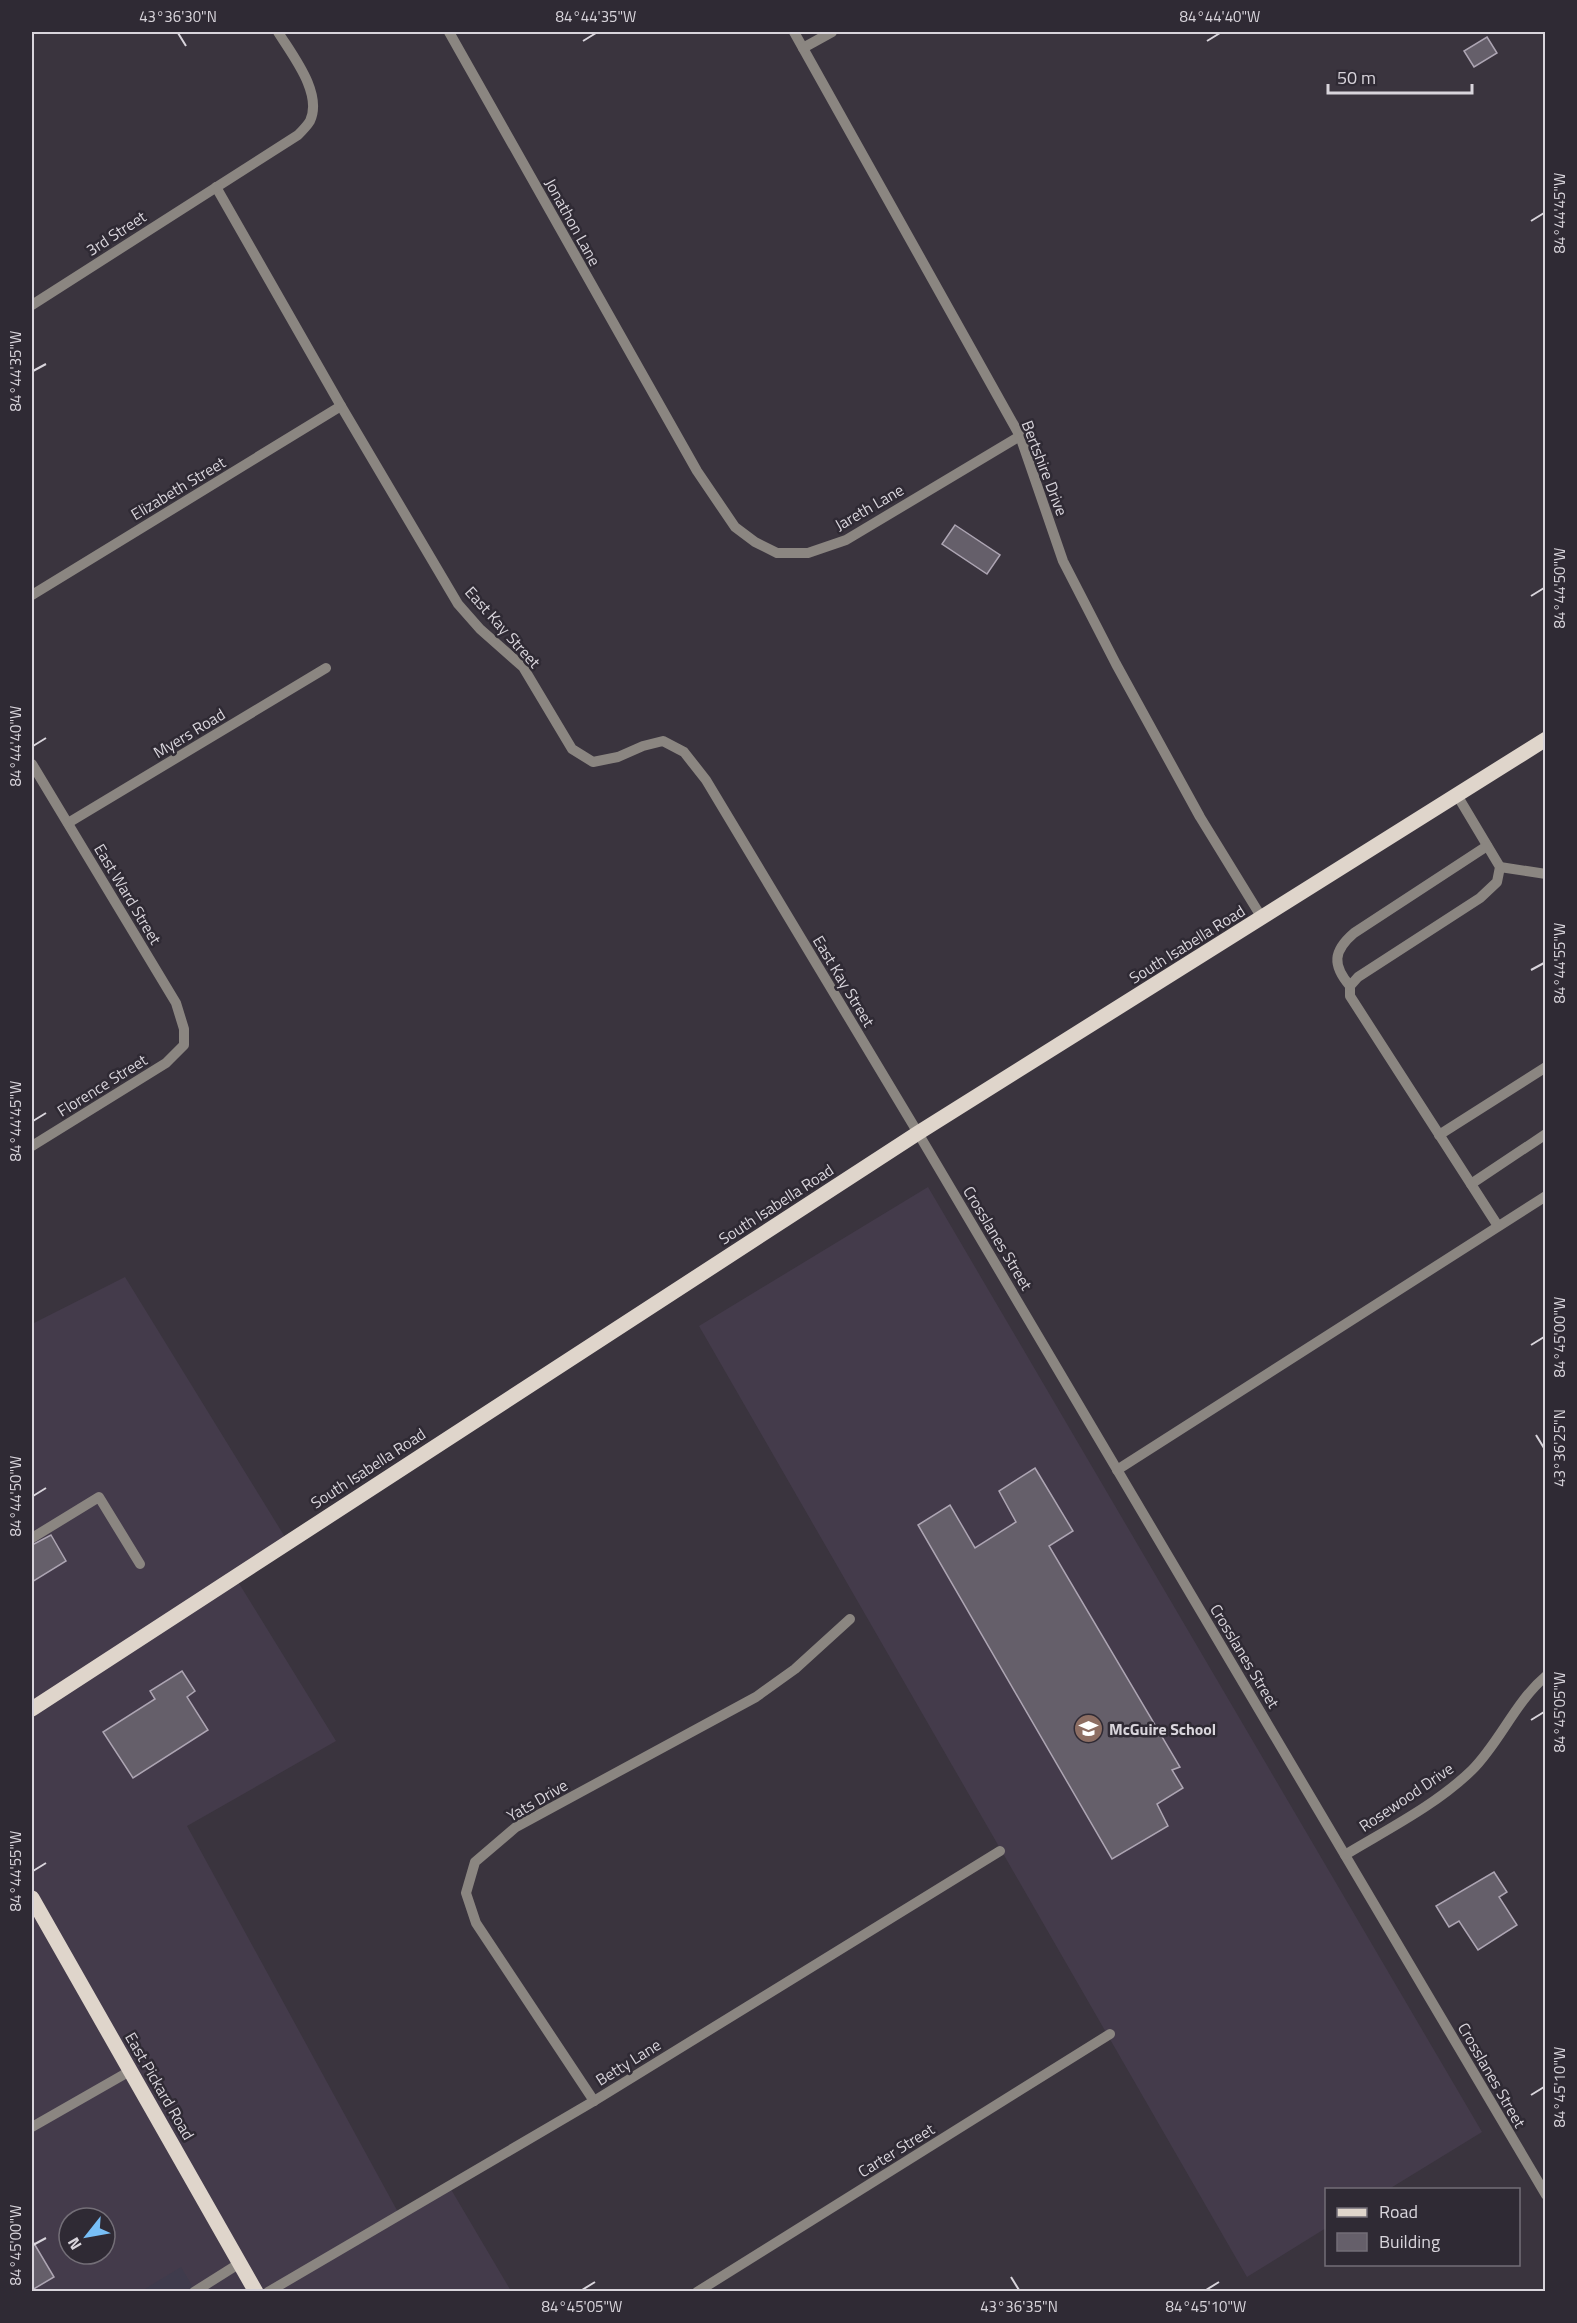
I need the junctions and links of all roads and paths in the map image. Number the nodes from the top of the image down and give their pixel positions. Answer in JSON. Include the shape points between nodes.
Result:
{"nodes":[{"id":1,"x":278,"y":32,"type":"edge"},
{"id":2,"x":448,"y":32,"type":"edge"},
{"id":3,"x":794,"y":32,"type":"edge"},
{"id":4,"x":832,"y":32,"type":"edge"},
{"id":5,"x":803,"y":48,"type":"junction"},
{"id":6,"x":216,"y":187,"type":"junction"},
{"id":7,"x":32,"y":305,"type":"edge"},
{"id":8,"x":340,"y":406,"type":"junction"},
{"id":9,"x":672,"y":427,"type":"joint"},
{"id":10,"x":1020,"y":436,"type":"junction"},
{"id":11,"x":32,"y":595,"type":"edge"},
{"id":12,"x":326,"y":668,"type":"dead end"},
{"id":13,"x":1545,"y":739,"type":"edge"},
{"id":14,"x":32,"y":764,"type":"edge"},
{"id":15,"x":1457,"y":795,"type":"junction"},
{"id":16,"x":68,"y":823,"type":"junction"},
{"id":17,"x":1487,"y":846,"type":"junction"},
{"id":18,"x":1500,"y":867,"type":"junction"},
{"id":19,"x":1545,"y":874,"type":"edge"},
{"id":20,"x":1262,"y":918,"type":"junction"},
{"id":21,"x":1350,"y":986,"type":"junction"},
{"id":22,"x":184,"y":1045,"type":"joint"},
{"id":23,"x":1545,"y":1066,"type":"edge"},
{"id":24,"x":918,"y":1132,"type":"junction"},
{"id":25,"x":1545,"y":1134,"type":"edge"},
{"id":26,"x":1439,"y":1135,"type":"junction"},
{"id":27,"x":32,"y":1146,"type":"edge"},
{"id":28,"x":1471,"y":1184,"type":"junction"},
{"id":29,"x":1545,"y":1196,"type":"edge"},
{"id":30,"x":1498,"y":1226,"type":"junction"},
{"id":31,"x":1118,"y":1470,"type":"junction"},
{"id":32,"x":32,"y":1538,"type":"edge"},
{"id":33,"x":141,"y":1564,"type":"dead end"},
{"id":34,"x":850,"y":1619,"type":"dead end"},
{"id":35,"x":1545,"y":1676,"type":"edge"},
{"id":36,"x":32,"y":1709,"type":"edge"},
{"id":37,"x":1000,"y":1851,"type":"dead end"},
{"id":38,"x":1345,"y":1855,"type":"junction"},
{"id":39,"x":32,"y":1898,"type":"edge"},
{"id":40,"x":1110,"y":2034,"type":"dead end"},
{"id":41,"x":130,"y":2071,"type":"junction"},
{"id":42,"x":594,"y":2101,"type":"junction"},
{"id":43,"x":32,"y":2127,"type":"edge"},
{"id":44,"x":1545,"y":2195,"type":"edge"},
{"id":45,"x":240,"y":2263,"type":"junction"},
{"id":46,"x":194,"y":2292,"type":"edge"},
{"id":47,"x":256,"y":2292,"type":"edge"},
{"id":48,"x":268,"y":2292,"type":"edge"},
{"id":49,"x":697,"y":2292,"type":"edge"}],
"edges":[{"from":1,"to":6,"type":"street","via":[[314,100],[309,122],[298,135]]},
{"from":2,"to":9,"type":"street","name":"Jonathon Lane"},
{"from":3,"to":5,"type":"street","name":"Bertshire Drive"},
{"from":4,"to":5,"type":"street"},
{"from":5,"to":10,"type":"street","name":"Bertshire Drive"},
{"from":6,"to":7,"type":"street","name":"3rd Street"},
{"from":6,"to":8,"type":"street","name":"East Kay Street"},
{"from":8,"to":11,"type":"street","name":"Elizabeth Street"},
{"from":8,"to":24,"type":"street","name":"East Kay Street","via":[[458,604],[523,667],[572,749],[593,762],[663,741],[684,752],[706,780]]},
{"from":9,"to":10,"type":"street","name":"Jareth Lane","via":[[735,527],[777,553],[808,553],[846,540]]},
{"from":10,"to":20,"type":"street","name":"Bertshire Drive","via":[[1063,561],[1200,817]]},
{"from":12,"to":16,"type":"street","name":"Myers Road"},
{"from":13,"to":15,"type":"main road","name":"South Isabella Road"},
{"from":14,"to":16,"type":"street","name":"East Ward Street"},
{"from":15,"to":17,"type":"street"},
{"from":15,"to":20,"type":"main road","name":"South Isabella Road"},
{"from":16,"to":22,"type":"street","name":"East Ward Street","via":[[176,1003]]},
{"from":17,"to":18,"type":"street"},
{"from":17,"to":21,"type":"street","via":[[1343,942],[1337,952],[1338,964]]},
{"from":18,"to":19,"type":"street"},
{"from":18,"to":21,"type":"street","via":[[1497,882],[1480,898]]},
{"from":20,"to":24,"type":"main road","name":"South Isabella Road"},
{"from":21,"to":26,"type":"street","via":[[1350,996]]},
{"from":22,"to":27,"type":"street","name":"Florence Street","via":[[166,1063]]},
{"from":23,"to":26,"type":"street"},
{"from":24,"to":31,"type":"street","name":"Crosslanes Street"},
{"from":24,"to":36,"type":"main road","name":"South Isabella Road"},
{"from":25,"to":28,"type":"street"},
{"from":26,"to":28,"type":"street"},
{"from":28,"to":30,"type":"street"},
{"from":29,"to":30,"type":"street"},
{"from":30,"to":31,"type":"street"},
{"from":31,"to":38,"type":"street","name":"Crosslanes Street"},
{"from":32,"to":33,"type":"street","via":[[99,1497]]},
{"from":34,"to":42,"type":"street","name":"Yats Drive","via":[[795,1669],[756,1697],[516,1827],[475,1862],[466,1893],[476,1923]]},
{"from":35,"to":38,"type":"street","name":"Rosewood Drive","via":[[1523,1699],[1472,1770],[1436,1799]]},
{"from":37,"to":42,"type":"street","name":"Betty Lane"},
{"from":38,"to":44,"type":"street","name":"Crosslanes Street"},
{"from":39,"to":41,"type":"main road","name":"East Pickard Road"},
{"from":40,"to":49,"type":"street","name":"Carter Street"},
{"from":41,"to":43,"type":"street"},
{"from":41,"to":45,"type":"main road","name":"East Pickard Road"},
{"from":42,"to":48,"type":"street","name":"Betty Lane"},
{"from":45,"to":46,"type":"street"},
{"from":45,"to":47,"type":"main road","name":"East Pickard Road"}]}
